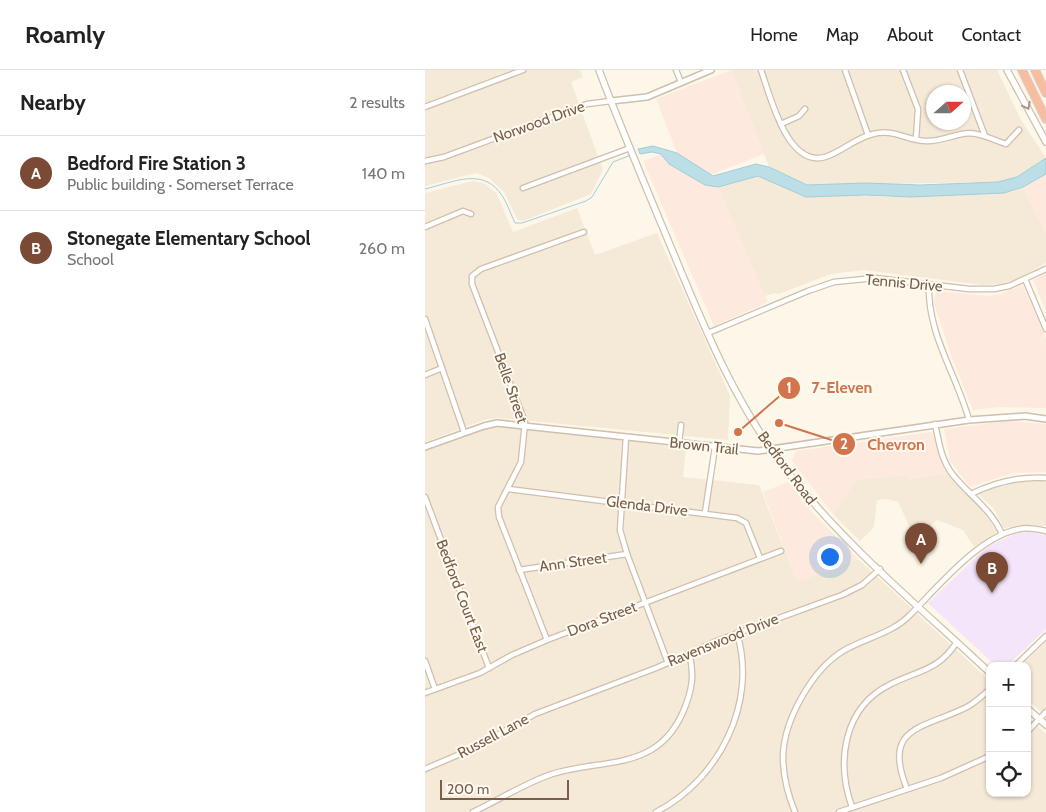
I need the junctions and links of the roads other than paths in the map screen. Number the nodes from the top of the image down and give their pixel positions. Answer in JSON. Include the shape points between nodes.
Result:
{"nodes":[{"id":1,"x":523,"y":70,"type":"edge"},
{"id":2,"x":599,"y":70,"type":"edge"},
{"id":3,"x":677,"y":70,"type":"edge"},
{"id":4,"x":711,"y":70,"type":"edge"},
{"id":5,"x":761,"y":70,"type":"edge"},
{"id":6,"x":845,"y":70,"type":"edge"},
{"id":7,"x":903,"y":70,"type":"edge"},
{"id":8,"x":960,"y":70,"type":"edge"},
{"id":9,"x":1007,"y":70,"type":"edge"},
{"id":10,"x":1022,"y":70,"type":"edge"},
{"id":11,"x":1035,"y":70,"type":"edge"},
{"id":12,"x":681,"y":82,"type":"junction"},
{"id":13,"x":1046,"y":93,"type":"edge"},
{"id":14,"x":611,"y":101,"type":"junction"},
{"id":15,"x":425,"y":107,"type":"edge"},
{"id":16,"x":805,"y":109,"type":"dead end"},
{"id":17,"x":1046,"y":119,"type":"edge"},
{"id":18,"x":781,"y":124,"type":"junction"},
{"id":19,"x":1019,"y":130,"type":"dead end"},
{"id":20,"x":868,"y":135,"type":"junction"},
{"id":21,"x":985,"y":136,"type":"junction"},
{"id":22,"x":916,"y":139,"type":"junction"},
{"id":23,"x":1046,"y":142,"type":"edge"},
{"id":24,"x":631,"y":152,"type":"junction"},
{"id":25,"x":425,"y":161,"type":"edge"},
{"id":26,"x":523,"y":188,"type":"dead end"},
{"id":27,"x":471,"y":214,"type":"dead end"},
{"id":28,"x":425,"y":227,"type":"edge"},
{"id":29,"x":584,"y":232,"type":"dead end"},
{"id":30,"x":1046,"y":269,"type":"edge"},
{"id":31,"x":1025,"y":279,"type":"junction"},
{"id":32,"x":929,"y":284,"type":"junction"},
{"id":33,"x":425,"y":319,"type":"edge"},
{"id":34,"x":1046,"y":329,"type":"edge"},
{"id":35,"x":708,"y":333,"type":"junction"},
{"id":36,"x":442,"y":368,"type":"junction"},
{"id":37,"x":425,"y":375,"type":"edge"},
{"id":38,"x":1046,"y":419,"type":"edge"},
{"id":39,"x":969,"y":420,"type":"junction"},
{"id":40,"x":935,"y":424,"type":"junction"},
{"id":41,"x":525,"y":426,"type":"junction"},
{"id":42,"x":681,"y":426,"type":"dead end"},
{"id":43,"x":464,"y":432,"type":"junction"},
{"id":44,"x":626,"y":437,"type":"junction"},
{"id":45,"x":679,"y":443,"type":"junction"},
{"id":46,"x":715,"y":446,"type":"junction"},
{"id":47,"x":425,"y":447,"type":"edge"},
{"id":48,"x":772,"y":450,"type":"junction"},
{"id":49,"x":1046,"y":478,"type":"edge"},
{"id":50,"x":508,"y":489,"type":"junction"},
{"id":51,"x":971,"y":494,"type":"junction"},
{"id":52,"x":425,"y":497,"type":"edge"},
{"id":53,"x":621,"y":503,"type":"junction"},
{"id":54,"x":427,"y":508,"type":"edge"},
{"id":55,"x":705,"y":513,"type":"junction"},
{"id":56,"x":1046,"y":530,"type":"edge"},
{"id":57,"x":1002,"y":534,"type":"junction"},
{"id":58,"x":781,"y":551,"type":"dead end"},
{"id":59,"x":627,"y":554,"type":"junction"},
{"id":60,"x":760,"y":558,"type":"junction"},
{"id":61,"x":519,"y":570,"type":"junction"},
{"id":62,"x":880,"y":570,"type":"junction"},
{"id":63,"x":645,"y":603,"type":"junction"},
{"id":64,"x":918,"y":606,"type":"junction"},
{"id":65,"x":737,"y":633,"type":"junction"},
{"id":66,"x":1046,"y":636,"type":"edge"},
{"id":67,"x":547,"y":640,"type":"junction"},
{"id":68,"x":957,"y":642,"type":"junction"},
{"id":69,"x":689,"y":653,"type":"junction"},
{"id":70,"x":425,"y":661,"type":"edge"},
{"id":71,"x":1019,"y":662,"type":"edge"},
{"id":72,"x":668,"y":663,"type":"junction"},
{"id":73,"x":489,"y":668,"type":"junction"},
{"id":74,"x":986,"y":669,"type":"edge"},
{"id":75,"x":435,"y":689,"type":"junction"},
{"id":76,"x":986,"y":692,"type":"edge"},
{"id":77,"x":425,"y":693,"type":"edge"},
{"id":78,"x":561,"y":703,"type":"joint"},
{"id":79,"x":1031,"y":712,"type":"edge"},
{"id":80,"x":1046,"y":712,"type":"edge"},
{"id":81,"x":1039,"y":719,"type":"junction"},
{"id":82,"x":1046,"y":725,"type":"edge"},
{"id":83,"x":1031,"y":728,"type":"edge"},
{"id":84,"x":986,"y":758,"type":"edge"},
{"id":85,"x":425,"y":769,"type":"edge"},
{"id":86,"x":907,"y":789,"type":"junction"},
{"id":87,"x":668,"y":806,"type":"junction"},
{"id":88,"x":852,"y":807,"type":"junction"},
{"id":89,"x":473,"y":812,"type":"edge"},
{"id":90,"x":656,"y":812,"type":"edge"},
{"id":91,"x":671,"y":812,"type":"edge"},
{"id":92,"x":795,"y":812,"type":"edge"},
{"id":93,"x":839,"y":812,"type":"edge"}],
"edges":[{"from":1,"to":15,"type":"street"},
{"from":2,"to":14,"type":"main road","name":"Bedford Road"},
{"from":3,"to":12,"type":"street"},
{"from":4,"to":12,"type":"street","name":"Norwood Drive"},
{"from":5,"to":18,"type":"street"},
{"from":6,"to":20,"type":"street"},
{"from":7,"to":22,"type":"street","via":[[918,109]]},
{"from":8,"to":21,"type":"street"},
{"from":9,"to":23,"type":"main road","one_way":true},
{"from":10,"to":17,"type":"highway"},
{"from":11,"to":13,"type":"highway"},
{"from":12,"to":14,"type":"street","name":"Norwood Drive","via":[[647,97]]},
{"from":14,"to":24,"type":"main road","name":"Bedford Road"},
{"from":14,"to":25,"type":"street","name":"Norwood Drive","via":[[587,104],[444,157]]},
{"from":16,"to":18,"type":"street","via":[[799,116]]},
{"from":18,"to":20,"type":"street","via":[[792,146],[818,158],[833,154]]},
{"from":19,"to":21,"type":"street","via":[[1006,144]]},
{"from":20,"to":22,"type":"street","via":[[889,132]]},
{"from":21,"to":22,"type":"street","via":[[970,133],[927,141]]},
{"from":24,"to":26,"type":"street"},
{"from":24,"to":35,"type":"main road","name":"Bedford Road"},
{"from":27,"to":28,"type":"street","via":[[463,211]]},
{"from":29,"to":41,"type":"street","name":"Belle Street","via":[[481,269],[472,276],[472,284]]},
{"from":30,"to":31,"type":"street","name":"Tennis Drive"},
{"from":31,"to":32,"type":"street","name":"Tennis Drive","via":[[994,289]]},
{"from":31,"to":34,"type":"street"},
{"from":32,"to":35,"type":"street","name":"Tennis Drive","via":[[875,278],[834,282]]},
{"from":32,"to":39,"type":"street","via":[[928,302],[934,329]]},
{"from":33,"to":36,"type":"street"},
{"from":35,"to":48,"type":"main road","name":"Bedford Road","via":[[745,408]]},
{"from":36,"to":37,"type":"street"},
{"from":36,"to":43,"type":"street"},
{"from":38,"to":39,"type":"street","name":"Brown Trail","via":[[1025,416]]},
{"from":39,"to":40,"type":"street","name":"Brown Trail"},
{"from":40,"to":48,"type":"street","name":"Brown Trail"},
{"from":40,"to":51,"type":"street","via":[[943,458],[953,475]]},
{"from":41,"to":43,"type":"street","name":"Brown Trail","via":[[497,423]]},
{"from":41,"to":44,"type":"street","name":"Brown Trail"},
{"from":41,"to":50,"type":"street","name":"Belle Street","via":[[521,462]]},
{"from":42,"to":45,"type":"street"},
{"from":43,"to":47,"type":"street","name":"Brown Trail"},
{"from":44,"to":45,"type":"street","name":"Brown Trail"},
{"from":44,"to":53,"type":"street"},
{"from":45,"to":46,"type":"street","name":"Brown Trail"},
{"from":46,"to":48,"type":"street","name":"Brown Trail"},
{"from":46,"to":55,"type":"street"},
{"from":48,"to":62,"type":"main road","name":"Bedford Road","via":[[834,527]]},
{"from":49,"to":51,"type":"street","via":[[1000,481]]},
{"from":50,"to":53,"type":"street","name":"Glenda Drive"},
{"from":50,"to":61,"type":"street","name":"Belle Street","via":[[498,512]]},
{"from":51,"to":57,"type":"street","via":[[992,515]]},
{"from":52,"to":54,"type":"street","name":"Bedford Court East"},
{"from":53,"to":55,"type":"street","name":"Glenda Drive"},
{"from":53,"to":59,"type":"street","via":[[620,530]]},
{"from":54,"to":73,"type":"street","name":"Bedford Court East"},
{"from":55,"to":60,"type":"street","name":"Glenda Drive","via":[[742,520]]},
{"from":56,"to":57,"type":"street","via":[[1027,528]]},
{"from":57,"to":64,"type":"street","via":[[971,556]]},
{"from":58,"to":60,"type":"street","name":"Dora Street"},
{"from":59,"to":61,"type":"street","name":"Ann Street"},
{"from":59,"to":63,"type":"street"},
{"from":60,"to":63,"type":"street","name":"Dora Street"},
{"from":61,"to":67,"type":"street","name":"Belle Street"},
{"from":62,"to":64,"type":"main road","name":"Bedford Road"},
{"from":62,"to":65,"type":"street","name":"Ravenswood Drive","via":[[862,585],[842,595]]},
{"from":63,"to":67,"type":"street","name":"Dora Street"},
{"from":63,"to":72,"type":"street"},
{"from":64,"to":68,"type":"main road","name":"Bedford Road"},
{"from":64,"to":92,"type":"street","via":[[897,625],[837,655],[812,680],[784,745],[783,765]]},
{"from":65,"to":69,"type":"street","name":"Ravenswood Drive"},
{"from":65,"to":87,"type":"street","via":[[744,672],[730,730],[704,776]]},
{"from":66,"to":71,"type":"street"},
{"from":67,"to":73,"type":"street","name":"Dora Street"},
{"from":68,"to":74,"type":"main road","name":"Bedford Road"},
{"from":68,"to":88,"type":"street","via":[[942,661],[884,688],[855,718],[843,751],[844,778]]},
{"from":69,"to":72,"type":"street","name":"Ravenswood Drive"},
{"from":69,"to":89,"type":"street","via":[[693,679],[690,696],[673,729],[652,749],[623,762],[555,773]]},
{"from":70,"to":75,"type":"street"},
{"from":72,"to":78,"type":"street","name":"Ravenswood Drive"},
{"from":73,"to":75,"type":"street","name":"Dora Street"},
{"from":75,"to":77,"type":"street","name":"Dora Street"},
{"from":76,"to":86,"type":"street","via":[[967,708],[905,736],[898,760]]},
{"from":78,"to":85,"type":"street","name":"Russell Lane","via":[[474,748]]},
{"from":79,"to":81,"type":"main road"},
{"from":80,"to":81,"type":"street"},
{"from":81,"to":82,"type":"main road"},
{"from":81,"to":83,"type":"street"},
{"from":84,"to":86,"type":"street"},
{"from":86,"to":88,"type":"street"},
{"from":87,"to":90,"type":"street"},
{"from":87,"to":91,"type":"street"},
{"from":88,"to":93,"type":"street"}]}
